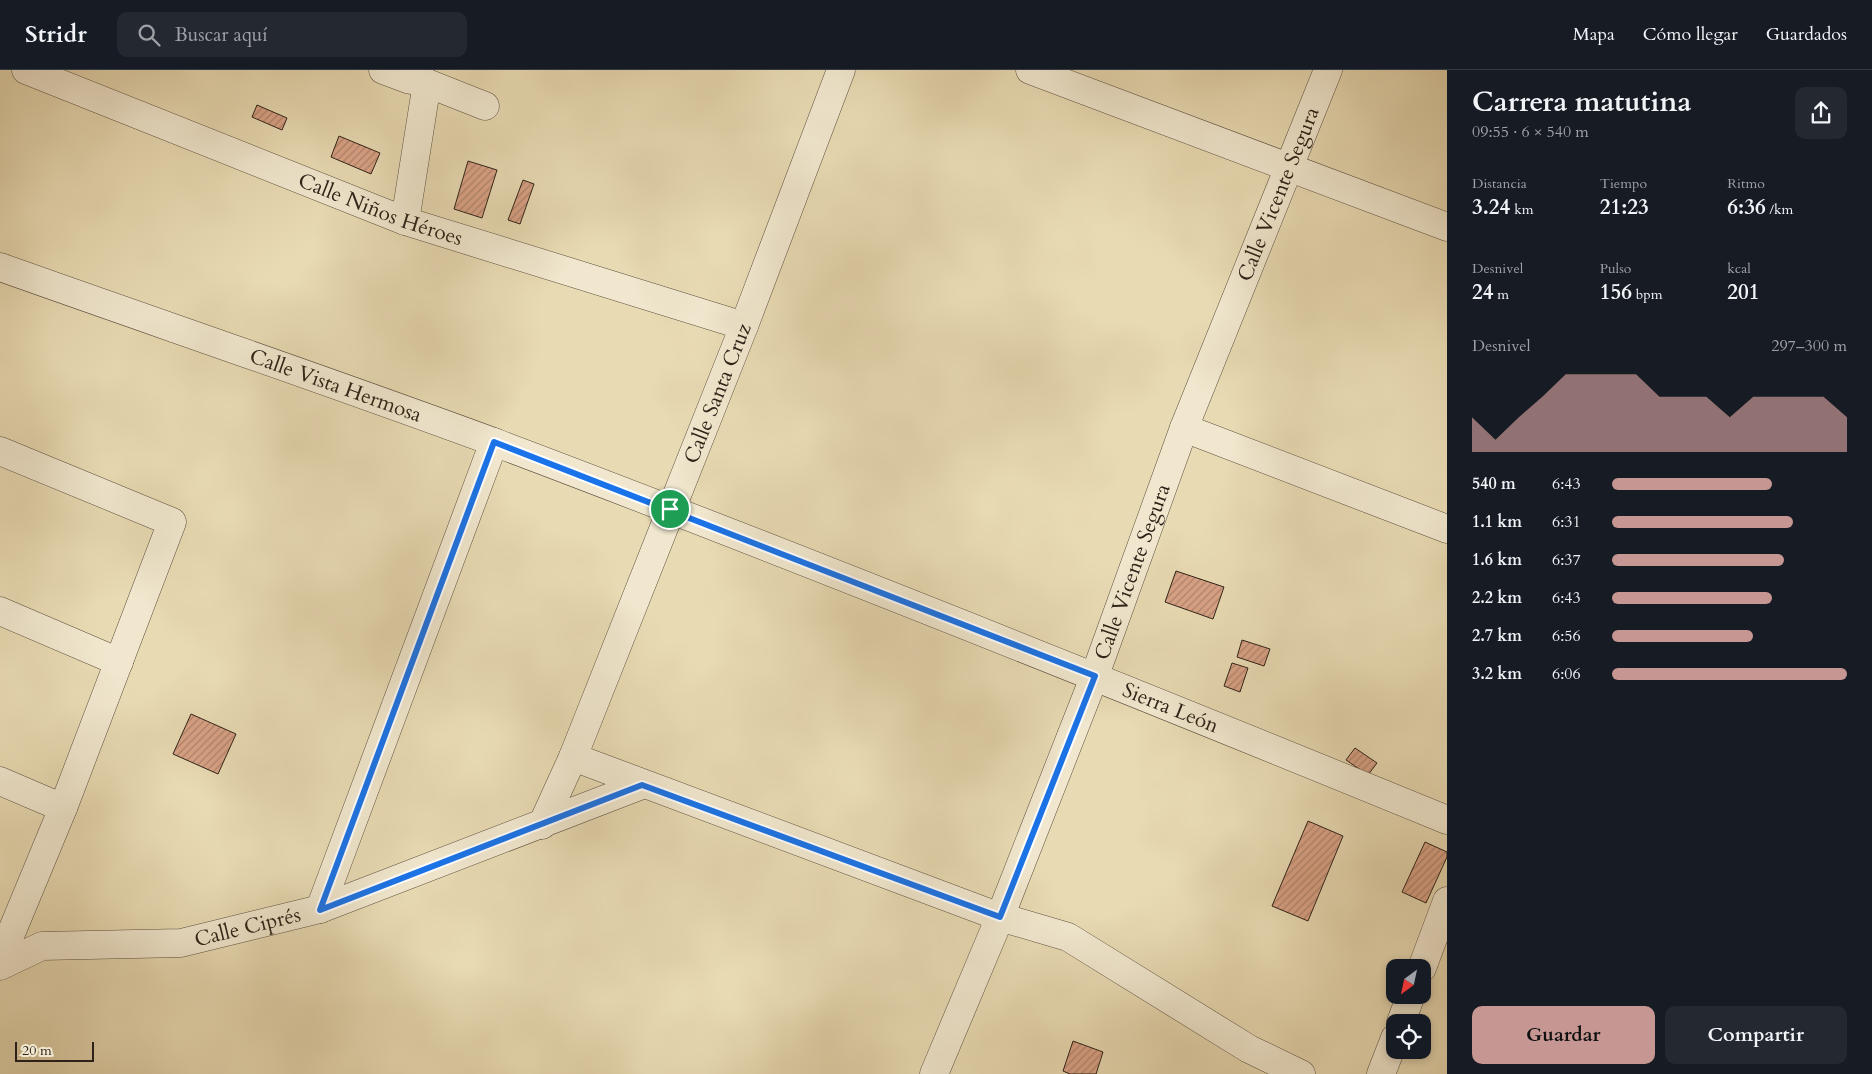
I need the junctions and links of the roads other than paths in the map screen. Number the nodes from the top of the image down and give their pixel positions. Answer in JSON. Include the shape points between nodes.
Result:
{"nodes":[{"id":1,"x":26,"y":70,"type":"edge"},
{"id":2,"x":841,"y":70,"type":"edge"},
{"id":3,"x":1030,"y":70,"type":"edge"},
{"id":4,"x":1328,"y":70,"type":"edge"},
{"id":5,"x":407,"y":75,"type":"edge"},
{"id":6,"x":484,"y":106,"type":"dead end"},
{"id":7,"x":1291,"y":167,"type":"junction"},
{"id":8,"x":406,"y":220,"type":"junction"},
{"id":9,"x":1447,"y":227,"type":"edge"},
{"id":10,"x":0,"y":267,"type":"edge"},
{"id":11,"x":744,"y":326,"type":"junction"},
{"id":12,"x":1184,"y":428,"type":"junction"},
{"id":13,"x":494,"y":442,"type":"junction"},
{"id":14,"x":0,"y":451,"type":"edge"},
{"id":15,"x":670,"y":509,"type":"junction"},
{"id":16,"x":1447,"y":529,"type":"edge"},
{"id":17,"x":0,"y":611,"type":"edge"},
{"id":18,"x":119,"y":662,"type":"junction"},
{"id":19,"x":1095,"y":676,"type":"junction"},
{"id":20,"x":573,"y":757,"type":"junction"},
{"id":21,"x":0,"y":781,"type":"edge"},
{"id":22,"x":642,"y":785,"type":"junction"},
{"id":23,"x":63,"y":808,"type":"junction"},
{"id":24,"x":1447,"y":820,"type":"edge"},
{"id":25,"x":542,"y":825,"type":"junction"},
{"id":26,"x":1447,"y":901,"type":"edge"},
{"id":27,"x":320,"y":910,"type":"junction"},
{"id":28,"x":1000,"y":917,"type":"junction"},
{"id":29,"x":1425,"y":959,"type":"edge"},
{"id":30,"x":0,"y":960,"type":"edge"},
{"id":31,"x":0,"y":966,"type":"edge"},
{"id":32,"x":1387,"y":1059,"type":"edge"},
{"id":33,"x":934,"y":1074,"type":"edge"},
{"id":34,"x":1301,"y":1074,"type":"edge"},
{"id":35,"x":1381,"y":1074,"type":"edge"}],
"edges":[{"from":1,"to":8,"type":"street","name":"Calle Niños Héroes"},
{"from":2,"to":11,"type":"street","name":"Calle Santa Cruz"},
{"from":3,"to":7,"type":"street"},
{"from":4,"to":7,"type":"street","name":"Calle Vicente Segura"},
{"from":5,"to":6,"type":"street"},
{"from":5,"to":8,"type":"street"},
{"from":7,"to":9,"type":"street"},
{"from":7,"to":12,"type":"street","name":"Calle Vicente Segura"},
{"from":8,"to":11,"type":"street","name":"Calle Niños Héroes"},
{"from":10,"to":13,"type":"street","name":"Calle Vista Hermosa"},
{"from":11,"to":15,"type":"street","name":"Calle Santa Cruz"},
{"from":12,"to":16,"type":"street"},
{"from":12,"to":19,"type":"street","name":"Calle Vicente Segura"},
{"from":13,"to":15,"type":"street","name":"Calle Vista Hermosa"},
{"from":13,"to":27,"type":"street"},
{"from":14,"to":18,"type":"street","via":[[172,522]]},
{"from":15,"to":19,"type":"street","name":"Sierra León"},
{"from":15,"to":20,"type":"street","name":"Calle Santa Cruz"},
{"from":17,"to":18,"type":"street"},
{"from":18,"to":23,"type":"street"},
{"from":19,"to":24,"type":"street","name":"Sierra León"},
{"from":19,"to":28,"type":"street","name":"Calle Vicente Segura"},
{"from":20,"to":22,"type":"street"},
{"from":20,"to":25,"type":"street","name":"Calle Santa Cruz"},
{"from":21,"to":23,"type":"street"},
{"from":22,"to":25,"type":"street","name":"Calle Ciprés"},
{"from":22,"to":28,"type":"street"},
{"from":23,"to":30,"type":"street"},
{"from":25,"to":27,"type":"street","name":"Calle Ciprés"},
{"from":26,"to":29,"type":"street"},
{"from":27,"to":31,"type":"street","name":"Calle Ciprés","via":[[181,943],[42,946]]},
{"from":28,"to":33,"type":"street","name":"Calle Vicente Segura"},
{"from":28,"to":34,"type":"street","via":[[1068,937],[1249,1050]]},
{"from":32,"to":35,"type":"street"}]}
